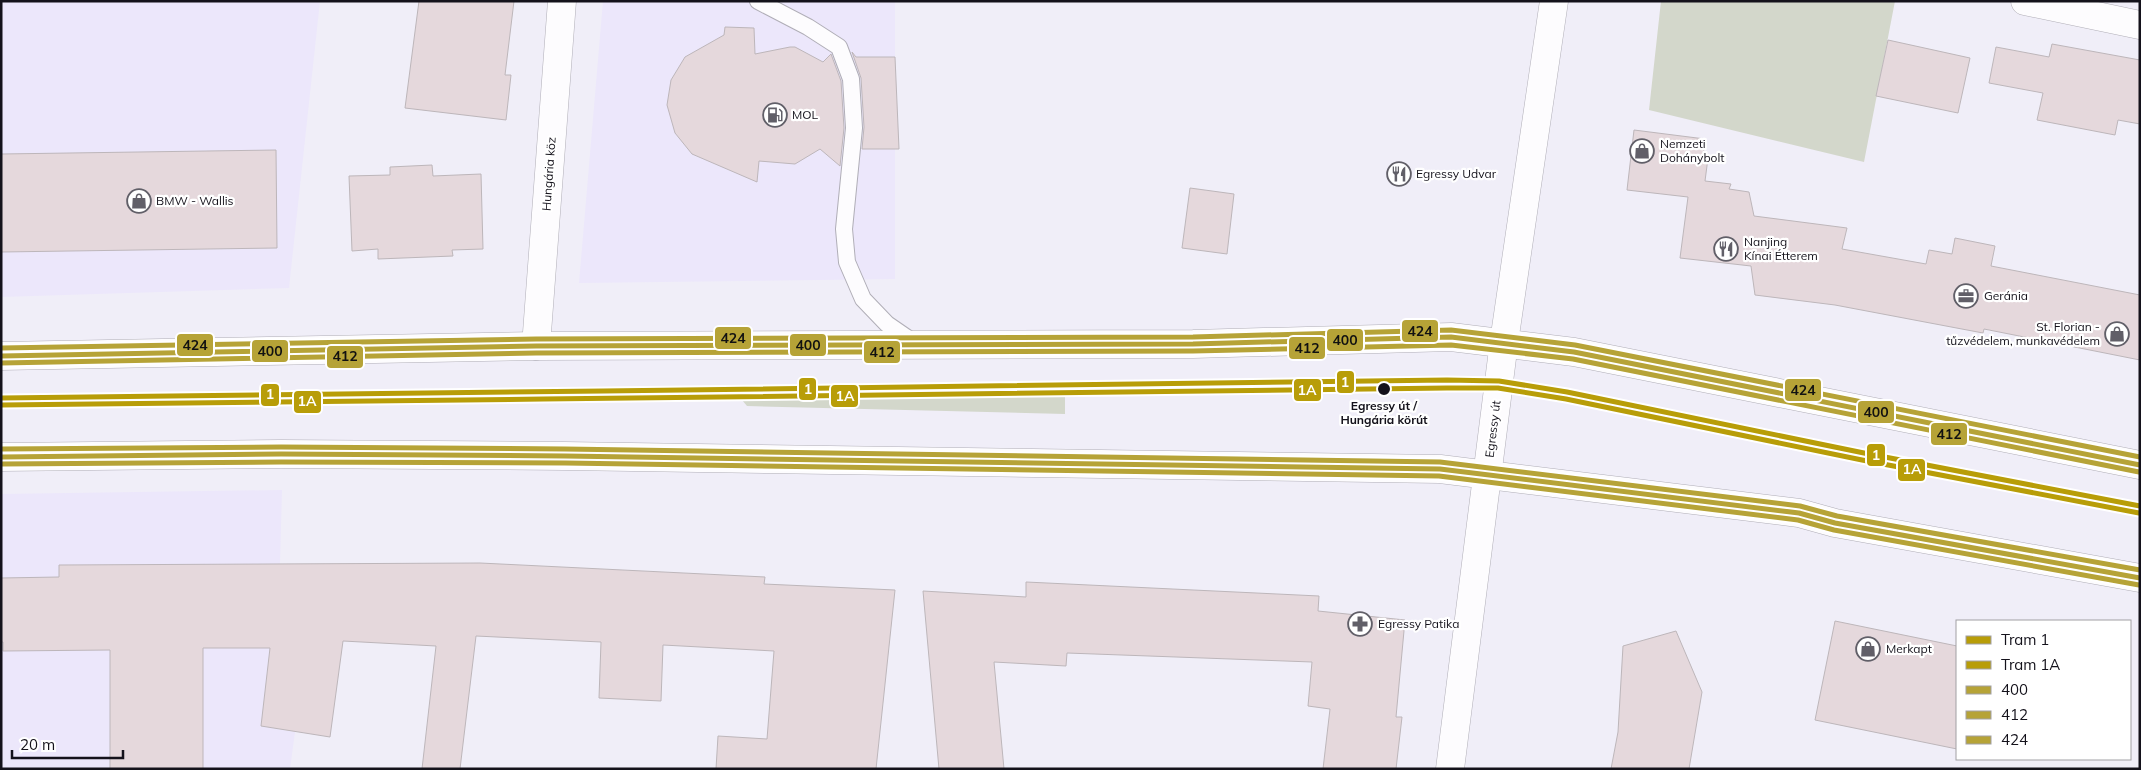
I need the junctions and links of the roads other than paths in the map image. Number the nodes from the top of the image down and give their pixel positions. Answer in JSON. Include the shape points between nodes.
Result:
{"nodes":[{"id":1,"x":562,"y":1,"type":"edge"},
{"id":2,"x":758,"y":1,"type":"edge"},
{"id":3,"x":1554,"y":1,"type":"edge"},
{"id":4,"x":2025,"y":1,"type":"edge"},
{"id":5,"x":2140,"y":26,"type":"edge"},
{"id":6,"x":1504,"y":342,"type":"junction"},
{"id":7,"x":918,"y":345,"type":"junction"},
{"id":8,"x":536,"y":346,"type":"junction"},
{"id":9,"x":1,"y":356,"type":"edge"},
{"id":10,"x":1,"y":457,"type":"edge"},
{"id":11,"x":2140,"y":465,"type":"edge"},
{"id":12,"x":1488,"y":474,"type":"junction"},
{"id":13,"x":2140,"y":578,"type":"edge"},
{"id":14,"x":1450,"y":769,"type":"edge"}],
"edges":[{"from":1,"to":8,"type":"main road","name":"Hungária köz"},
{"from":2,"to":7,"type":"lane","via":[[839,47],[851,79],[854,128],[844,229],[847,262],[863,299],[887,324]]},
{"from":3,"to":6,"type":"main road","name":"Egressy út"},
{"from":4,"to":5,"type":"main road"},
{"from":6,"to":7,"type":"main road","via":[[1451,337],[1193,344]]},
{"from":6,"to":11,"type":"main road","via":[[1584,354]]},
{"from":6,"to":12,"type":"main road","name":"Egressy út"},
{"from":7,"to":8,"type":"main road"},
{"from":8,"to":9,"type":"main road"},
{"from":10,"to":12,"type":"main road","via":[[271,454],[555,456],[1440,469]]},
{"from":12,"to":13,"type":"main road","via":[[1799,513],[1835,523]]},
{"from":12,"to":14,"type":"main road","name":"Egressy út"}]}
